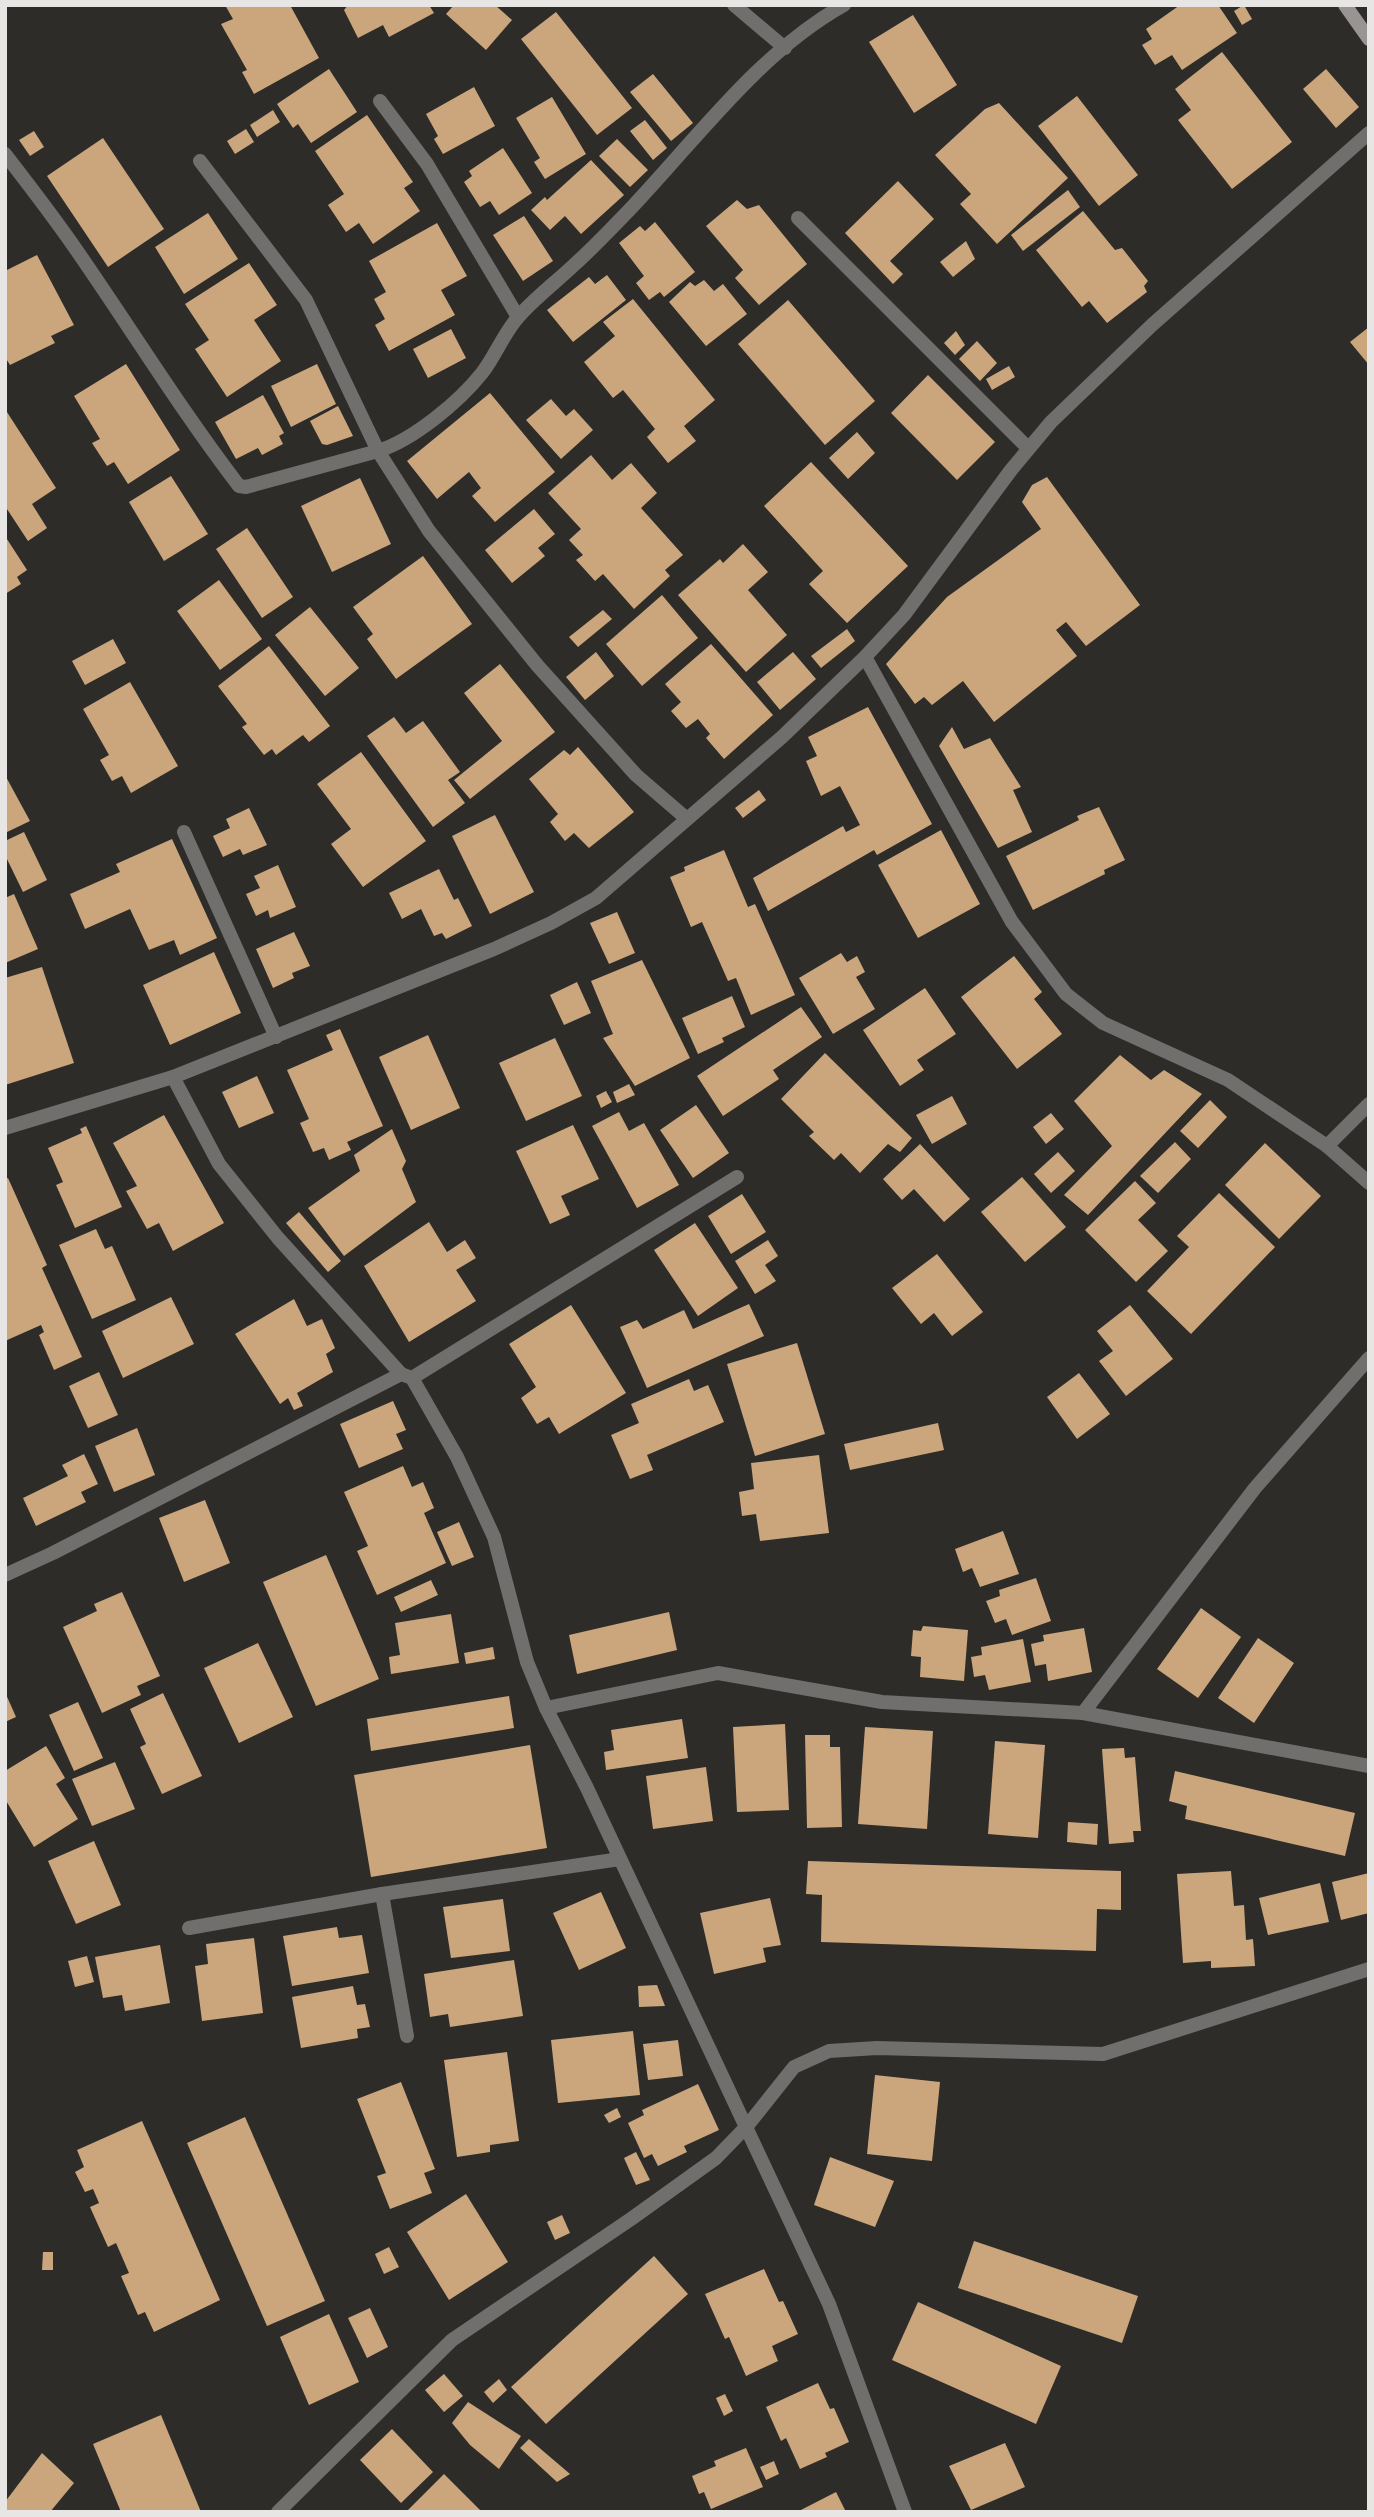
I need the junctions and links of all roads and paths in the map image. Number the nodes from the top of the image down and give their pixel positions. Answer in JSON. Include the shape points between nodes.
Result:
{"nodes":[{"id":1,"x":734,"y":5,"type":"edge"},
{"id":2,"x":844,"y":5,"type":"edge"},
{"id":3,"x":1345,"y":5,"type":"edge"},
{"id":4,"x":1369,"y":38,"type":"edge"},
{"id":5,"x":785,"y":48,"type":"junction"},
{"id":6,"x":380,"y":101,"type":"dead end"},
{"id":7,"x":1369,"y":134,"type":"edge"},
{"id":8,"x":5,"y":154,"type":"edge"},
{"id":9,"x":200,"y":161,"type":"dead end"},
{"id":10,"x":798,"y":218,"type":"dead end"},
{"id":11,"x":518,"y":317,"type":"junction"},
{"id":12,"x":1028,"y":449,"type":"junction"},
{"id":13,"x":378,"y":452,"type":"junction"},
{"id":14,"x":865,"y":657,"type":"junction"},
{"id":15,"x":687,"y":820,"type":"junction"},
{"id":16,"x":184,"y":832,"type":"dead end"},
{"id":17,"x":276,"y":1037,"type":"junction"},
{"id":18,"x":173,"y":1077,"type":"junction"},
{"id":19,"x":1369,"y":1104,"type":"edge"},
{"id":20,"x":5,"y":1128,"type":"edge"},
{"id":21,"x":1327,"y":1146,"type":"junction"},
{"id":22,"x":737,"y":1177,"type":"dead end"},
{"id":23,"x":1369,"y":1183,"type":"edge"},
{"id":24,"x":1369,"y":1358,"type":"edge"},
{"id":25,"x":407,"y":1376,"type":"junction"},
{"id":26,"x":5,"y":1575,"type":"edge"},
{"id":27,"x":546,"y":1708,"type":"junction"},
{"id":28,"x":1083,"y":1713,"type":"junction"},
{"id":29,"x":1369,"y":1766,"type":"edge"},
{"id":30,"x":620,"y":1859,"type":"junction"},
{"id":31,"x":382,"y":1894,"type":"junction"},
{"id":32,"x":189,"y":1928,"type":"dead end"},
{"id":33,"x":1369,"y":1969,"type":"edge"},
{"id":34,"x":407,"y":2036,"type":"dead end"},
{"id":35,"x":747,"y":2126,"type":"junction"},
{"id":36,"x":278,"y":2512,"type":"edge"},
{"id":37,"x":905,"y":2512,"type":"edge"}],
"edges":[{"from":1,"to":5,"type":"street"},
{"from":2,"to":5,"type":"street"},
{"from":3,"to":4,"type":"main road"},
{"from":5,"to":11,"type":"street"},
{"from":6,"to":11,"type":"street","via":[[427,164]]},
{"from":7,"to":12,"type":"street","via":[[1152,325]]},
{"from":8,"to":13,"type":"street","via":[[239,486],[246,488]]},
{"from":9,"to":13,"type":"street","via":[[306,300]]},
{"from":10,"to":12,"type":"street"},
{"from":11,"to":13,"type":"street","via":[[482,374],[451,404],[412,436]]},
{"from":12,"to":14,"type":"street","via":[[926,587]]},
{"from":13,"to":15,"type":"street","via":[[429,531],[537,665],[636,775]]},
{"from":14,"to":15,"type":"street"},
{"from":14,"to":21,"type":"street","via":[[1012,922],[1066,994],[1103,1023],[1228,1080]]},
{"from":15,"to":17,"type":"street","via":[[596,898],[551,923]]},
{"from":16,"to":17,"type":"street"},
{"from":17,"to":18,"type":"street"},
{"from":18,"to":20,"type":"street"},
{"from":18,"to":25,"type":"street","via":[[219,1164],[278,1238]]},
{"from":19,"to":21,"type":"street"},
{"from":21,"to":23,"type":"street"},
{"from":22,"to":25,"type":"street"},
{"from":24,"to":28,"type":"street","via":[[1255,1488]]},
{"from":25,"to":26,"type":"street"},
{"from":25,"to":27,"type":"street","via":[[457,1457],[494,1537],[527,1662]]},
{"from":27,"to":28,"type":"street","via":[[718,1672],[882,1702]]},
{"from":27,"to":30,"type":"street"},
{"from":28,"to":29,"type":"street"},
{"from":30,"to":31,"type":"street"},
{"from":30,"to":35,"type":"street"},
{"from":31,"to":32,"type":"street"},
{"from":31,"to":34,"type":"street"},
{"from":33,"to":35,"type":"street","via":[[1103,2054],[877,2048],[829,2051],[794,2067]]},
{"from":35,"to":36,"type":"street","via":[[716,2158],[452,2340]]},
{"from":35,"to":37,"type":"street","via":[[829,2304]]}]}
